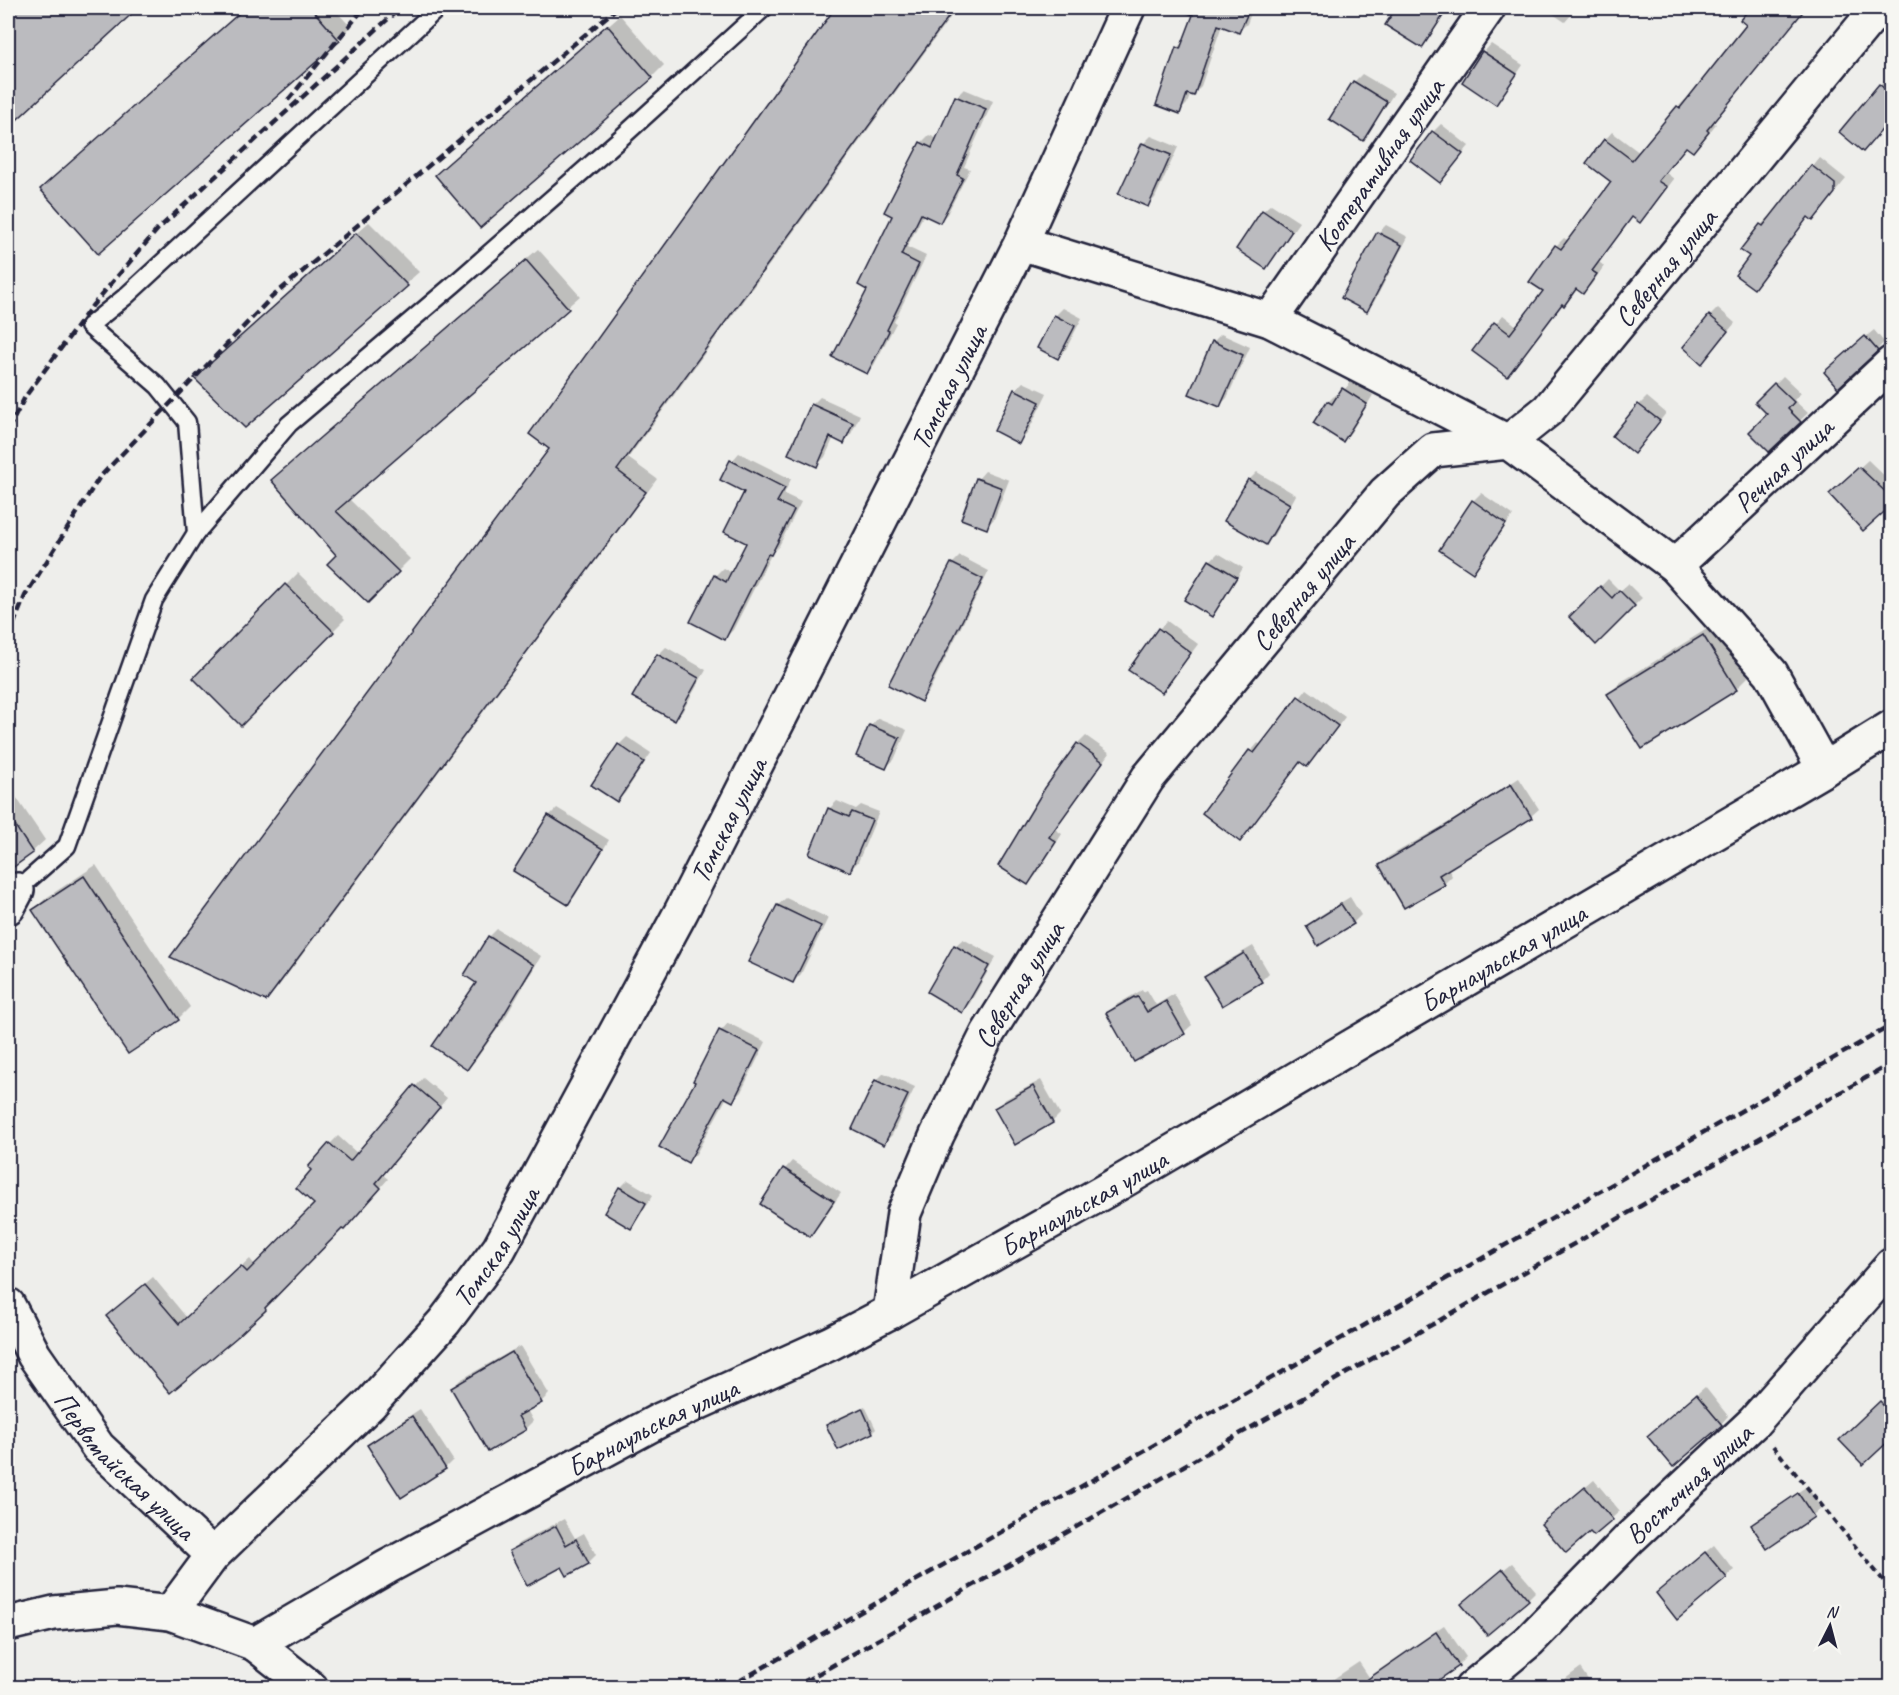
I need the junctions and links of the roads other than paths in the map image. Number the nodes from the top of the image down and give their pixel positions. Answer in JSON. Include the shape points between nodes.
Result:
{"nodes":[{"id":1,"x":438,"y":8,"type":"edge"},
{"id":2,"x":764,"y":8,"type":"edge"},
{"id":3,"x":1128,"y":8,"type":"edge"},
{"id":4,"x":1488,"y":8,"type":"edge"},
{"id":5,"x":1878,"y":8,"type":"edge"},
{"id":6,"x":1021,"y":243,"type":"junction"},
{"id":7,"x":1270,"y":320,"type":"junction"},
{"id":8,"x":1892,"y":363,"type":"edge"},
{"id":9,"x":1508,"y":442,"type":"junction"},
{"id":10,"x":196,"y":533,"type":"junction"},
{"id":11,"x":1675,"y":566,"type":"junction"},
{"id":12,"x":1892,"y":727,"type":"edge"},
{"id":13,"x":1824,"y":769,"type":"junction"},
{"id":14,"x":12,"y":898,"type":"edge"},
{"id":15,"x":1892,"y":1265,"type":"edge"},
{"id":16,"x":8,"y":1305,"type":"edge"},
{"id":17,"x":890,"y":1312,"type":"junction"},
{"id":18,"x":213,"y":1555,"type":"junction"},
{"id":19,"x":170,"y":1613,"type":"junction"},
{"id":20,"x":8,"y":1624,"type":"edge"},
{"id":21,"x":255,"y":1644,"type":"junction"},
{"id":22,"x":310,"y":1688,"type":"edge"},
{"id":23,"x":1472,"y":1688,"type":"edge"}],
"edges":[{"from":1,"to":10,"type":"lane","via":[[88,326],[158,386],[187,422]]},
{"from":2,"to":10,"type":"lane","via":[[604,153],[289,424]]},
{"from":3,"to":6,"type":"street","name":"Томская улица"},
{"from":4,"to":7,"type":"street","name":"Кооперативная улица"},
{"from":5,"to":9,"type":"street","name":"Северная улица","via":[[1548,410]]},
{"from":6,"to":7,"type":"street"},
{"from":6,"to":18,"type":"street","name":"Томская улица","via":[[681,912],[499,1249],[444,1322],[370,1403]]},
{"from":7,"to":9,"type":"street"},
{"from":8,"to":11,"type":"street","name":"Речная улица"},
{"from":9,"to":11,"type":"street"},
{"from":9,"to":17,"type":"street","name":"Северная улица","via":[[1433,450],[1407,472],[1385,493],[1148,778],[988,1033],[942,1125],[904,1212]]},
{"from":10,"to":14,"type":"lane","via":[[154,600],[67,846]]},
{"from":11,"to":13,"type":"street","via":[[1771,673]]},
{"from":12,"to":13,"type":"street","name":"Барнаульская улица"},
{"from":13,"to":17,"type":"street","name":"Барнаульская улица","via":[[1114,1186]]},
{"from":15,"to":23,"type":"street","name":"Восточная улица","via":[[1754,1422],[1631,1537],[1530,1640]]},
{"from":16,"to":18,"type":"street","name":"Первомайская улица","via":[[34,1355],[98,1447]]},
{"from":17,"to":21,"type":"street","name":"Барнаульская улица","via":[[660,1420]]},
{"from":18,"to":19,"type":"street","name":"Первомайская улица"},
{"from":19,"to":20,"type":"street","via":[[117,1607]]},
{"from":19,"to":21,"type":"street"},
{"from":21,"to":22,"type":"street"}]}
